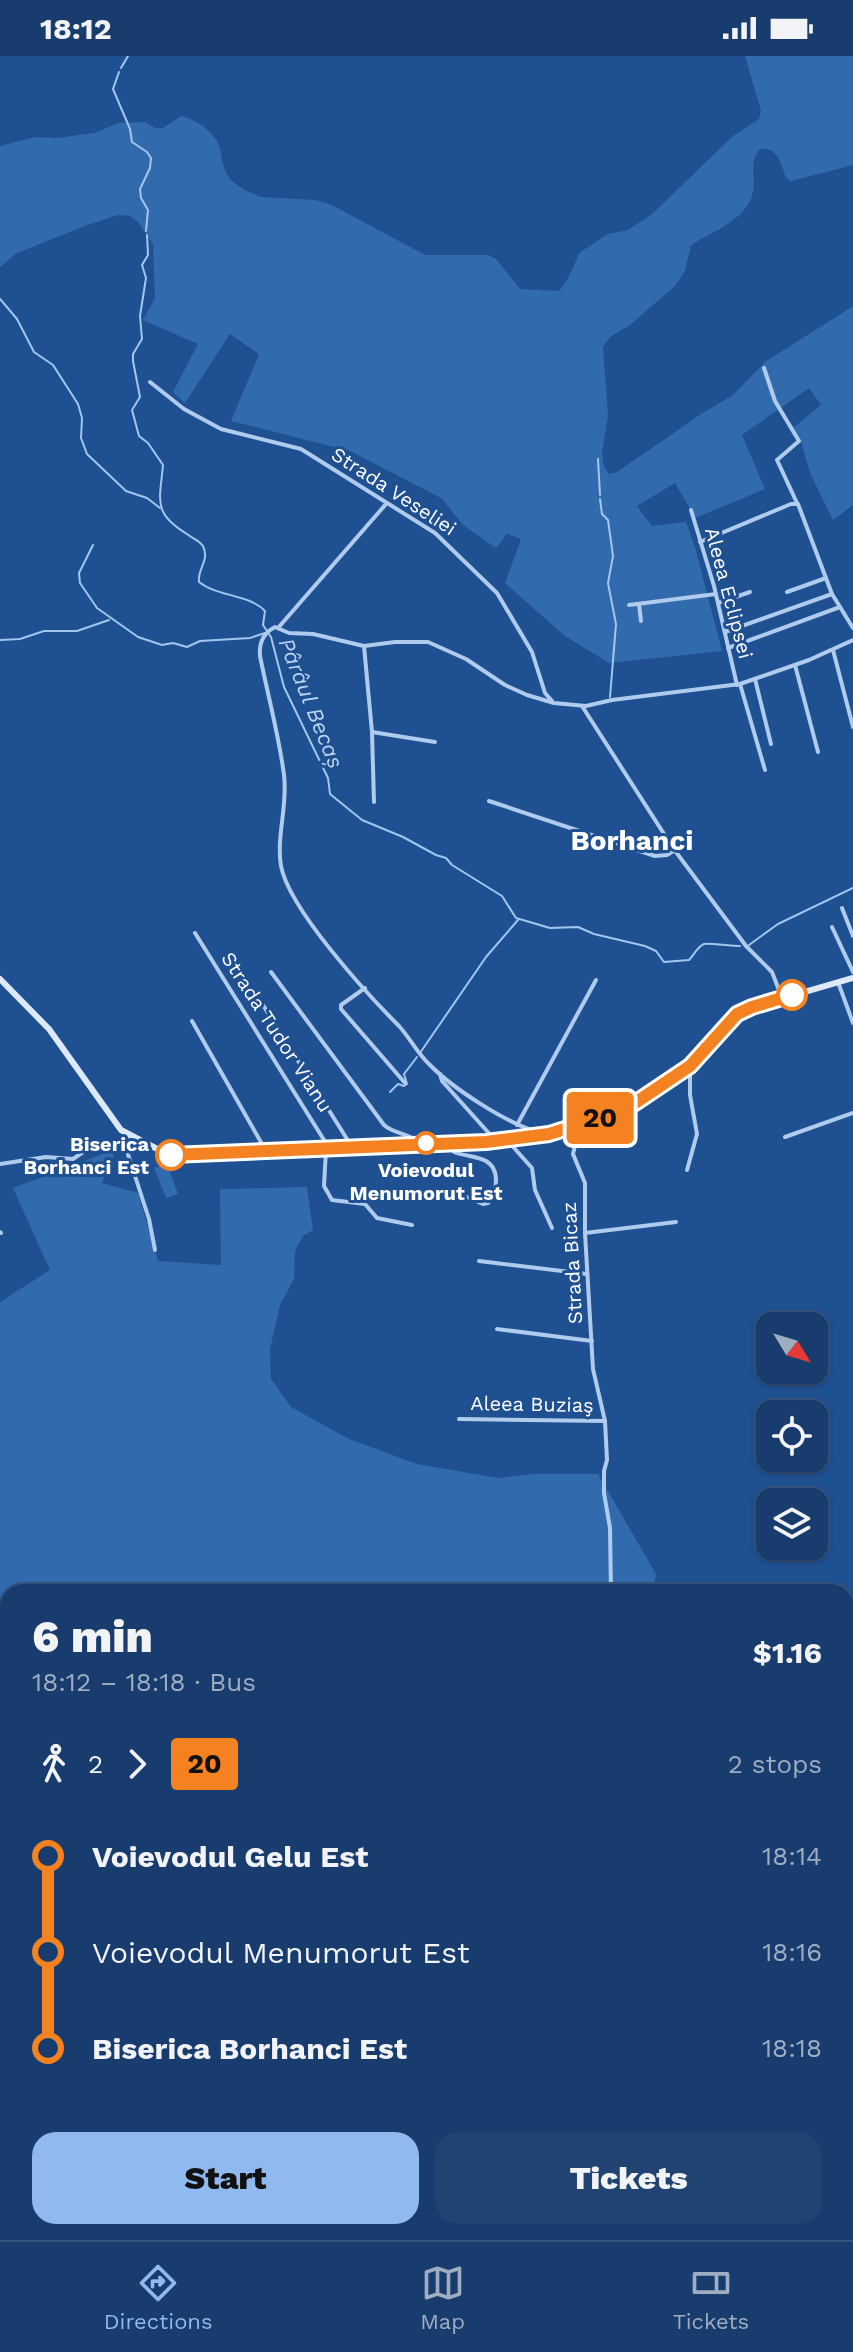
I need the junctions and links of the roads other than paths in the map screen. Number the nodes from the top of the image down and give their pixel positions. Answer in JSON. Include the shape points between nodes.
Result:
{"nodes":[{"id":1,"x":764,"y":368,"type":"dead end"},
{"id":2,"x":150,"y":382,"type":"dead end"},
{"id":3,"x":797,"y":503,"type":"junction"},
{"id":4,"x":386,"y":504,"type":"junction"},
{"id":5,"x":691,"y":510,"type":"dead end"},
{"id":6,"x":700,"y":542,"type":"junction"},
{"id":7,"x":826,"y":578,"type":"junction"},
{"id":8,"x":750,"y":592,"type":"dead end"},
{"id":9,"x":787,"y":592,"type":"dead end"},
{"id":10,"x":716,"y":594,"type":"junction"},
{"id":11,"x":832,"y":594,"type":"junction"},
{"id":12,"x":718,"y":603,"type":"junction"},
{"id":13,"x":639,"y":604,"type":"junction"},
{"id":14,"x":629,"y":605,"type":"dead end"},
{"id":15,"x":840,"y":607,"type":"junction"},
{"id":16,"x":641,"y":621,"type":"dead end"},
{"id":17,"x":276,"y":628,"type":"junction"},
{"id":18,"x":853,"y":628,"type":"edge"},
{"id":19,"x":724,"y":632,"type":"junction"},
{"id":20,"x":853,"y":640,"type":"edge"},
{"id":21,"x":364,"y":646,"type":"junction"},
{"id":22,"x":728,"y":648,"type":"junction"},
{"id":23,"x":833,"y":650,"type":"junction"},
{"id":24,"x":795,"y":665,"type":"junction"},
{"id":25,"x":755,"y":679,"type":"junction"},
{"id":26,"x":738,"y":684,"type":"junction"},
{"id":27,"x":554,"y":703,"type":"junction"},
{"id":28,"x":582,"y":706,"type":"junction"},
{"id":29,"x":853,"y":727,"type":"edge"},
{"id":30,"x":372,"y":732,"type":"junction"},
{"id":31,"x":435,"y":742,"type":"dead end"},
{"id":32,"x":771,"y":744,"type":"dead end"},
{"id":33,"x":818,"y":752,"type":"dead end"},
{"id":34,"x":765,"y":770,"type":"dead end"},
{"id":35,"x":489,"y":801,"type":"dead end"},
{"id":36,"x":374,"y":802,"type":"dead end"},
{"id":37,"x":675,"y":850,"type":"junction"},
{"id":38,"x":842,"y":908,"type":"dead end"},
{"id":39,"x":832,"y":927,"type":"dead end"},
{"id":40,"x":195,"y":933,"type":"dead end"},
{"id":41,"x":853,"y":936,"type":"edge"},
{"id":42,"x":271,"y":972,"type":"dead end"},
{"id":43,"x":853,"y":975,"type":"edge"},
{"id":44,"x":0,"y":979,"type":"edge"},
{"id":45,"x":596,"y":980,"type":"dead end"},
{"id":46,"x":838,"y":982,"type":"junction"},
{"id":47,"x":365,"y":988,"type":"junction"},
{"id":48,"x":258,"y":997,"type":"dead end"},
{"id":49,"x":782,"y":998,"type":"junction"},
{"id":50,"x":192,"y":1021,"type":"dead end"},
{"id":51,"x":853,"y":1023,"type":"edge"},
{"id":52,"x":690,"y":1066,"type":"junction"},
{"id":53,"x":440,"y":1074,"type":"junction"},
{"id":54,"x":405,"y":1083,"type":"dead end"},
{"id":55,"x":853,"y":1113,"type":"edge"},
{"id":56,"x":580,"y":1124,"type":"junction"},
{"id":57,"x":517,"y":1125,"type":"junction"},
{"id":58,"x":549,"y":1134,"type":"junction"},
{"id":59,"x":785,"y":1137,"type":"dead end"},
{"id":60,"x":126,"y":1139,"type":"junction"},
{"id":61,"x":507,"y":1140,"type":"junction"},
{"id":62,"x":496,"y":1141,"type":"junction"},
{"id":63,"x":420,"y":1143,"type":"junction"},
{"id":64,"x":449,"y":1143,"type":"junction"},
{"id":65,"x":353,"y":1148,"type":"junction"},
{"id":66,"x":328,"y":1150,"type":"junction"},
{"id":67,"x":266,"y":1153,"type":"junction"},
{"id":68,"x":0,"y":1164,"type":"edge"},
{"id":69,"x":687,"y":1170,"type":"dead end"},
{"id":70,"x":462,"y":1195,"type":"dead end"},
{"id":71,"x":676,"y":1222,"type":"dead end"},
{"id":72,"x":412,"y":1225,"type":"dead end"},
{"id":73,"x":552,"y":1228,"type":"dead end"},
{"id":74,"x":585,"y":1233,"type":"junction"},
{"id":75,"x":155,"y":1250,"type":"dead end"},
{"id":76,"x":479,"y":1261,"type":"dead end"},
{"id":77,"x":587,"y":1274,"type":"junction"},
{"id":78,"x":497,"y":1329,"type":"dead end"},
{"id":79,"x":592,"y":1341,"type":"junction"},
{"id":80,"x":459,"y":1419,"type":"dead end"},
{"id":81,"x":605,"y":1421,"type":"junction"},
{"id":82,"x":611,"y":1584,"type":"edge"}],
"edges":[{"from":1,"to":3,"type":"street","via":[[775,401],[799,441],[777,460]]},
{"from":2,"to":4,"type":"street","name":"Strada Veseliei","via":[[210,424],[301,449]]},
{"from":3,"to":6,"type":"street"},
{"from":3,"to":7,"type":"street"},
{"from":4,"to":17,"type":"street"},
{"from":4,"to":27,"type":"street","name":"Strada Veseliei","via":[[435,533],[490,584],[532,652],[543,690]]},
{"from":5,"to":6,"type":"street","name":"Aleea Eclipsei"},
{"from":6,"to":10,"type":"street","name":"Aleea Eclipsei"},
{"from":7,"to":9,"type":"street"},
{"from":7,"to":11,"type":"street"},
{"from":8,"to":12,"type":"street"},
{"from":10,"to":12,"type":"street","name":"Aleea Eclipsei"},
{"from":10,"to":13,"type":"street"},
{"from":11,"to":15,"type":"street"},
{"from":11,"to":19,"type":"street"},
{"from":12,"to":19,"type":"street","name":"Aleea Eclipsei"},
{"from":13,"to":14,"type":"street"},
{"from":13,"to":16,"type":"street"},
{"from":15,"to":18,"type":"street"},
{"from":15,"to":22,"type":"street"},
{"from":17,"to":21,"type":"street"},
{"from":17,"to":47,"type":"street","via":[[264,636],[260,652],[284,776],[281,866],[306,917]]},
{"from":19,"to":22,"type":"street","name":"Aleea Eclipsei"},
{"from":20,"to":23,"type":"street"},
{"from":21,"to":27,"type":"street","via":[[435,644],[505,685]]},
{"from":21,"to":30,"type":"street"},
{"from":22,"to":26,"type":"street","name":"Aleea Eclipsei"},
{"from":23,"to":24,"type":"street"},
{"from":23,"to":29,"type":"street"},
{"from":24,"to":25,"type":"street"},
{"from":24,"to":33,"type":"street"},
{"from":25,"to":26,"type":"street"},
{"from":25,"to":32,"type":"street"},
{"from":26,"to":28,"type":"street"},
{"from":26,"to":34,"type":"street","name":"Aleea Eclipsei"},
{"from":27,"to":28,"type":"street"},
{"from":28,"to":37,"type":"street"},
{"from":30,"to":31,"type":"street"},
{"from":30,"to":36,"type":"street"},
{"from":35,"to":37,"type":"street","via":[[655,856]]},
{"from":37,"to":49,"type":"street","via":[[746,946],[772,972]]},
{"from":38,"to":41,"type":"street"},
{"from":39,"to":43,"type":"street"},
{"from":40,"to":66,"type":"street","name":"Strada Tudor Vianu"},
{"from":42,"to":63,"type":"street","via":[[384,1125]]},
{"from":43,"to":46,"type":"main road"},
{"from":44,"to":60,"type":"main road","via":[[49,1029]]},
{"from":45,"to":57,"type":"street"},
{"from":46,"to":49,"type":"main road"},
{"from":46,"to":51,"type":"street"},
{"from":47,"to":53,"type":"street"},
{"from":47,"to":54,"type":"street","via":[[341,1009]]},
{"from":48,"to":65,"type":"street"},
{"from":49,"to":52,"type":"main road","via":[[737,1014]]},
{"from":50,"to":67,"type":"street"},
{"from":52,"to":56,"type":"main road","via":[[635,1103]]},
{"from":52,"to":69,"type":"street","via":[[697,1134]]},
{"from":53,"to":57,"type":"street"},
{"from":53,"to":62,"type":"street"},
{"from":55,"to":59,"type":"street"},
{"from":56,"to":58,"type":"main road"},
{"from":56,"to":74,"type":"street","name":"Strada Bicaz","via":[[573,1154],[585,1183]]},
{"from":57,"to":58,"type":"street"},
{"from":58,"to":61,"type":"main road"},
{"from":60,"to":67,"type":"main road","via":[[174,1156]]},
{"from":60,"to":68,"type":"street","via":[[92,1146],[73,1159]]},
{"from":60,"to":75,"type":"street"},
{"from":61,"to":62,"type":"main road"},
{"from":61,"to":73,"type":"street","via":[[532,1168],[535,1190]]},
{"from":62,"to":64,"type":"main road"},
{"from":63,"to":64,"type":"main road"},
{"from":63,"to":65,"type":"main road"},
{"from":64,"to":70,"type":"street","via":[[454,1152],[486,1161],[495,1179],[488,1203]]},
{"from":65,"to":66,"type":"main road"},
{"from":66,"to":67,"type":"main road"},
{"from":66,"to":72,"type":"street","via":[[324,1186],[332,1200],[365,1204],[377,1218]]},
{"from":71,"to":74,"type":"street"},
{"from":74,"to":77,"type":"street","name":"Strada Bicaz"},
{"from":76,"to":77,"type":"street"},
{"from":77,"to":79,"type":"street","name":"Strada Bicaz"},
{"from":78,"to":79,"type":"street"},
{"from":79,"to":81,"type":"street","name":"Strada Bicaz"},
{"from":80,"to":81,"type":"street","name":"Aleea Buziaş"},
{"from":81,"to":82,"type":"street","name":"Strada Bicaz"}]}
